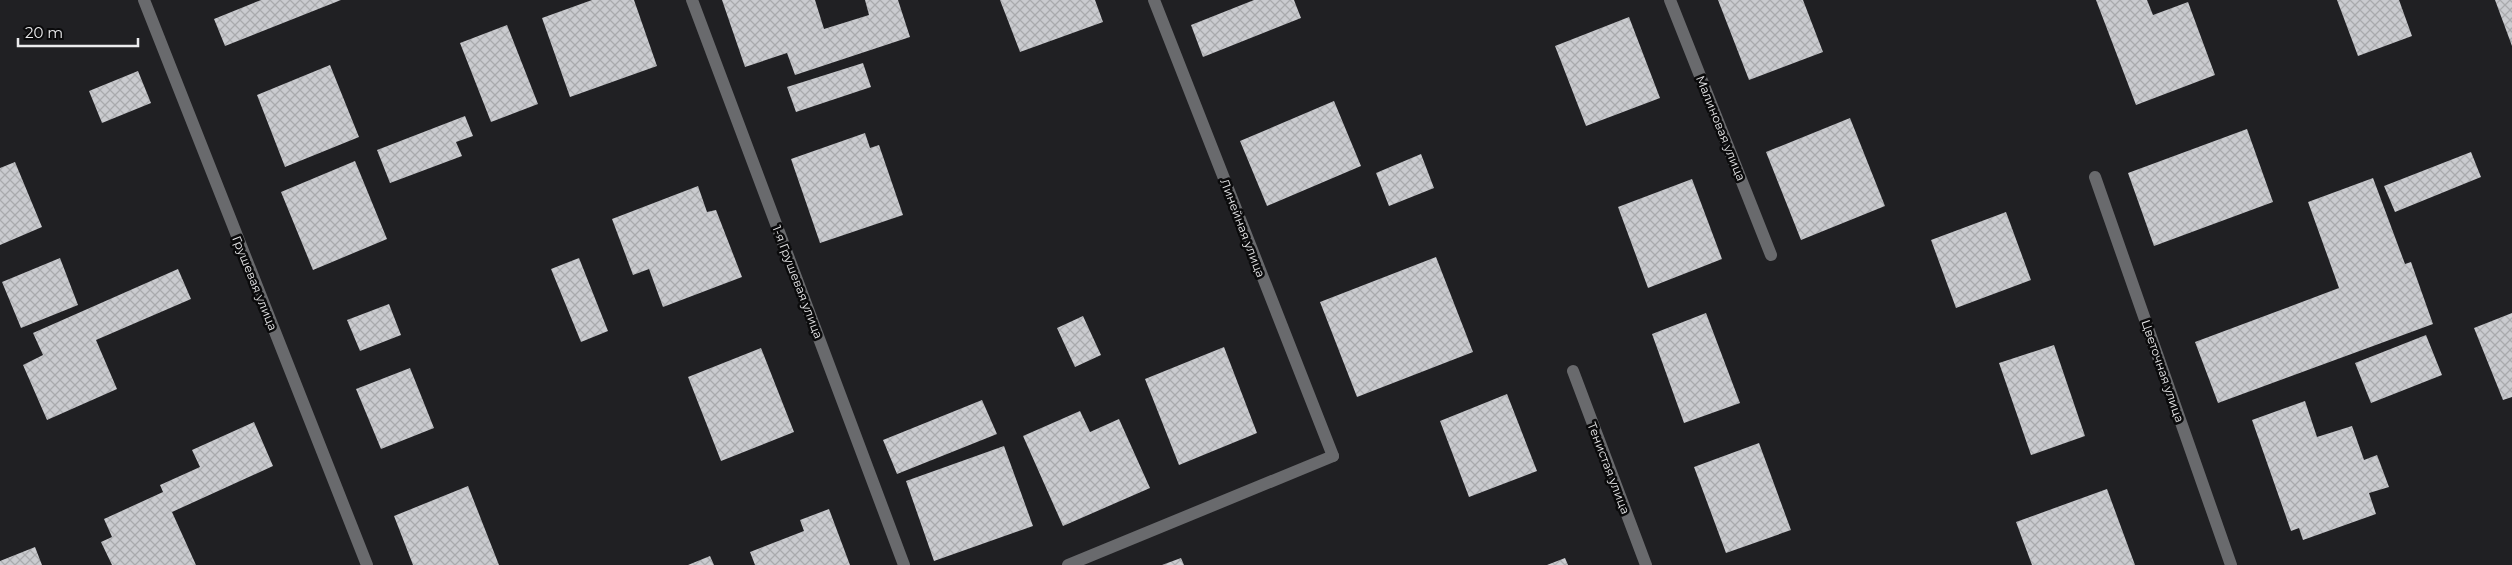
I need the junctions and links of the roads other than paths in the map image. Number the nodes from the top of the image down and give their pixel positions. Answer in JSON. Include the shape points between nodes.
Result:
{"nodes":[{"id":1,"x":144,"y":0,"type":"edge"},
{"id":2,"x":692,"y":0,"type":"edge"},
{"id":3,"x":1154,"y":0,"type":"edge"},
{"id":4,"x":1670,"y":0,"type":"edge"},
{"id":5,"x":2095,"y":177,"type":"dead end"},
{"id":6,"x":1771,"y":255,"type":"dead end"},
{"id":7,"x":1573,"y":371,"type":"dead end"},
{"id":8,"x":1098,"y":559,"type":"edge"},
{"id":9,"x":367,"y":565,"type":"edge"},
{"id":10,"x":904,"y":565,"type":"edge"},
{"id":11,"x":1068,"y":565,"type":"edge"},
{"id":12,"x":1646,"y":565,"type":"edge"},
{"id":13,"x":2231,"y":565,"type":"edge"}],
"edges":[{"from":1,"to":9,"type":"street","name":"Грушевая улица"},
{"from":2,"to":10,"type":"street","name":"1-я Грушевая улица"},
{"from":3,"to":8,"type":"street","name":"Линейная улица","via":[[1333,456]]},
{"from":4,"to":6,"type":"street","name":"Малиновая улица"},
{"from":5,"to":13,"type":"street","name":"Цветочная улица"},
{"from":7,"to":12,"type":"street","name":"Тенистая улица"},
{"from":8,"to":11,"type":"street"}]}
